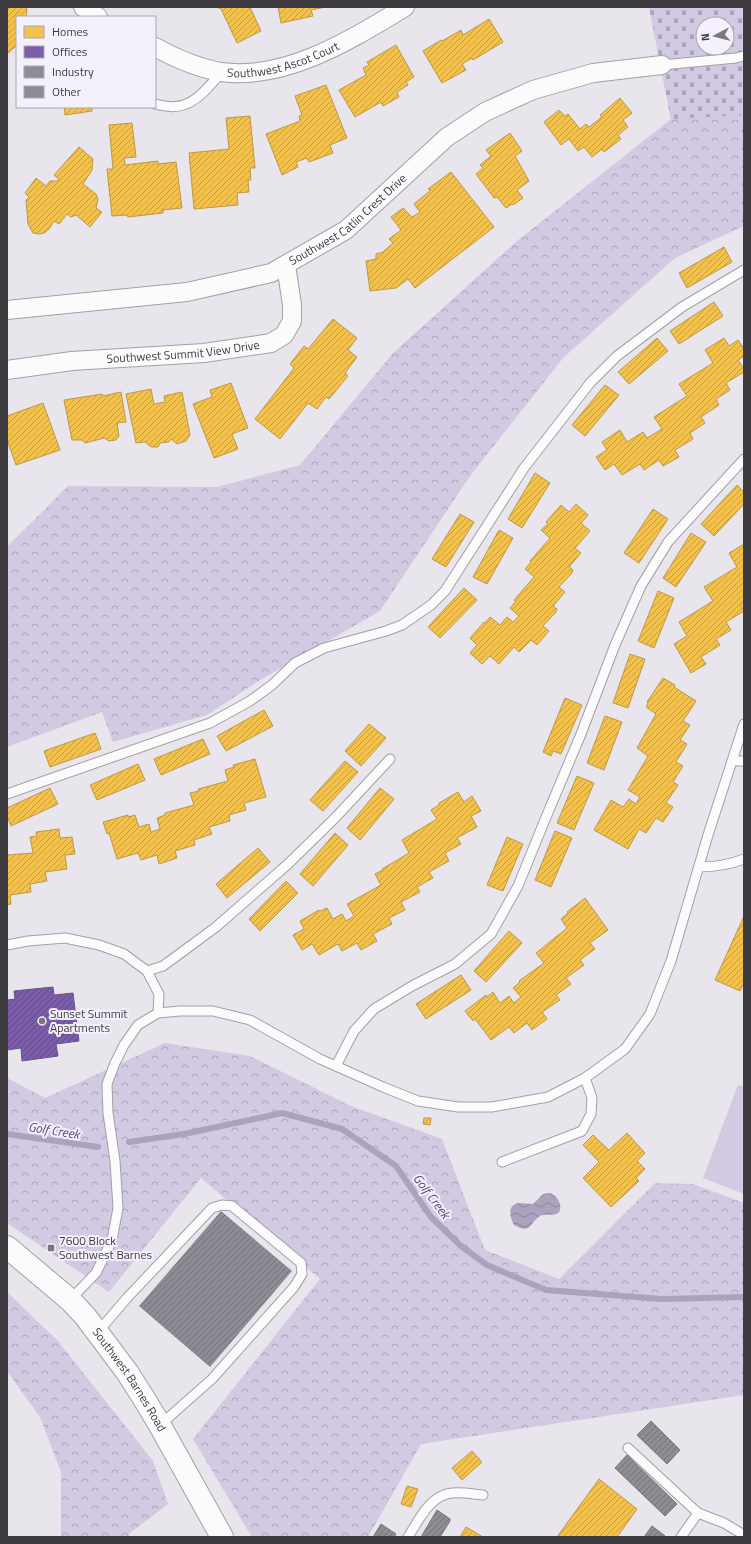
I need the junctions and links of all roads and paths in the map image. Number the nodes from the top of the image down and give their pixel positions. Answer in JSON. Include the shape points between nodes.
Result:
{"nodes":[{"id":1,"x":83,"y":7,"type":"edge"},
{"id":2,"x":405,"y":7,"type":"edge"},
{"id":3,"x":96,"y":16,"type":"edge"},
{"id":4,"x":156,"y":47,"type":"edge"},
{"id":5,"x":744,"y":56,"type":"edge"},
{"id":6,"x":662,"y":65,"type":"joint"},
{"id":7,"x":222,"y":72,"type":"junction"},
{"id":8,"x":156,"y":104,"type":"edge"},
{"id":9,"x":286,"y":265,"type":"junction"},
{"id":10,"x":744,"y":270,"type":"edge"},
{"id":11,"x":7,"y":310,"type":"edge"},
{"id":12,"x":7,"y":370,"type":"edge"},
{"id":13,"x":744,"y":459,"type":"edge"},
{"id":14,"x":744,"y":724,"type":"edge"},
{"id":15,"x":390,"y":759,"type":"dead end"},
{"id":16,"x":732,"y":760,"type":"junction"},
{"id":17,"x":744,"y":761,"type":"edge"},
{"id":18,"x":7,"y":794,"type":"edge"},
{"id":19,"x":744,"y":859,"type":"edge"},
{"id":20,"x":699,"y":867,"type":"junction"},
{"id":21,"x":7,"y":945,"type":"edge"},
{"id":22,"x":148,"y":971,"type":"junction"},
{"id":23,"x":158,"y":1013,"type":"junction"},
{"id":24,"x":336,"y":1066,"type":"junction"},
{"id":25,"x":585,"y":1078,"type":"junction"},
{"id":26,"x":502,"y":1162,"type":"dead end"},
{"id":27,"x":7,"y":1247,"type":"edge"},
{"id":28,"x":70,"y":1300,"type":"junction"},
{"id":29,"x":97,"y":1334,"type":"junction"},
{"id":30,"x":160,"y":1425,"type":"junction"},
{"id":31,"x":628,"y":1448,"type":"dead end"},
{"id":32,"x":483,"y":1495,"type":"dead end"},
{"id":33,"x":698,"y":1513,"type":"junction"},
{"id":34,"x":744,"y":1535,"type":"edge"},
{"id":35,"x":222,"y":1537,"type":"edge"},
{"id":36,"x":408,"y":1537,"type":"edge"},
{"id":37,"x":681,"y":1537,"type":"edge"}],
"edges":[{"from":1,"to":3,"type":"street"},
{"from":2,"to":7,"type":"street","name":"Southwest Ascot Court","via":[[342,44],[286,67],[265,71]]},
{"from":4,"to":7,"type":"street","name":"Southwest Ascot Court","via":[[187,62]]},
{"from":5,"to":6,"type":"lane"},
{"from":6,"to":9,"type":"street","name":"Southwest Catlin Crest Drive","via":[[593,73],[533,90],[485,112],[447,137],[346,230]]},
{"from":7,"to":8,"type":"lane","via":[[190,103],[179,107]]},
{"from":9,"to":11,"type":"street","name":"Southwest Catlin Crest Drive","via":[[271,273],[187,292]]},
{"from":9,"to":12,"type":"street","name":"Southwest Summit View Drive","via":[[292,321],[284,335],[270,343],[204,354],[72,361]]},
{"from":10,"to":18,"type":"lane","via":[[682,307],[617,356],[590,383],[524,468],[445,591],[426,610],[402,625],[308,655],[250,701],[210,723]]},
{"from":13,"to":24,"type":"lane","via":[[668,542],[641,586],[518,886],[491,934],[455,964],[374,1009],[354,1031]]},
{"from":14,"to":16,"type":"lane"},
{"from":15,"to":22,"type":"lane","via":[[294,858],[216,927],[163,966]]},
{"from":16,"to":17,"type":"lane"},
{"from":16,"to":20,"type":"lane"},
{"from":19,"to":20,"type":"lane","via":[[715,867]]},
{"from":20,"to":25,"type":"lane","via":[[671,961],[650,1014],[625,1049]]},
{"from":21,"to":22,"type":"lane","via":[[65,938],[100,945],[124,954]]},
{"from":22,"to":23,"type":"lane","via":[[159,994]]},
{"from":23,"to":24,"type":"lane","via":[[213,1011],[250,1020]]},
{"from":23,"to":28,"type":"lane","via":[[138,1025],[124,1045],[108,1084],[108,1113],[118,1208],[112,1240],[96,1272]]},
{"from":24,"to":25,"type":"lane","via":[[418,1101],[458,1107],[492,1107],[548,1097]]},
{"from":25,"to":26,"type":"lane","via":[[592,1098],[591,1114],[582,1131]]},
{"from":27,"to":28,"type":"main road","name":"Southwest Barnes Road"},
{"from":28,"to":29,"type":"main road","name":"Southwest Barnes Road"},
{"from":29,"to":30,"type":"main road","name":"Southwest Barnes Road","via":[[127,1372]]},
{"from":29,"to":30,"type":"lane","via":[[127,1298],[212,1208],[232,1206],[301,1263],[302,1274],[294,1286],[212,1379]]},
{"from":30,"to":35,"type":"main road","name":"Southwest Barnes Road"},
{"from":31,"to":33,"type":"lane"},
{"from":32,"to":36,"type":"lane","via":[[452,1493],[438,1496]]},
{"from":33,"to":34,"type":"lane","via":[[724,1523]]},
{"from":33,"to":37,"type":"lane"}]}
